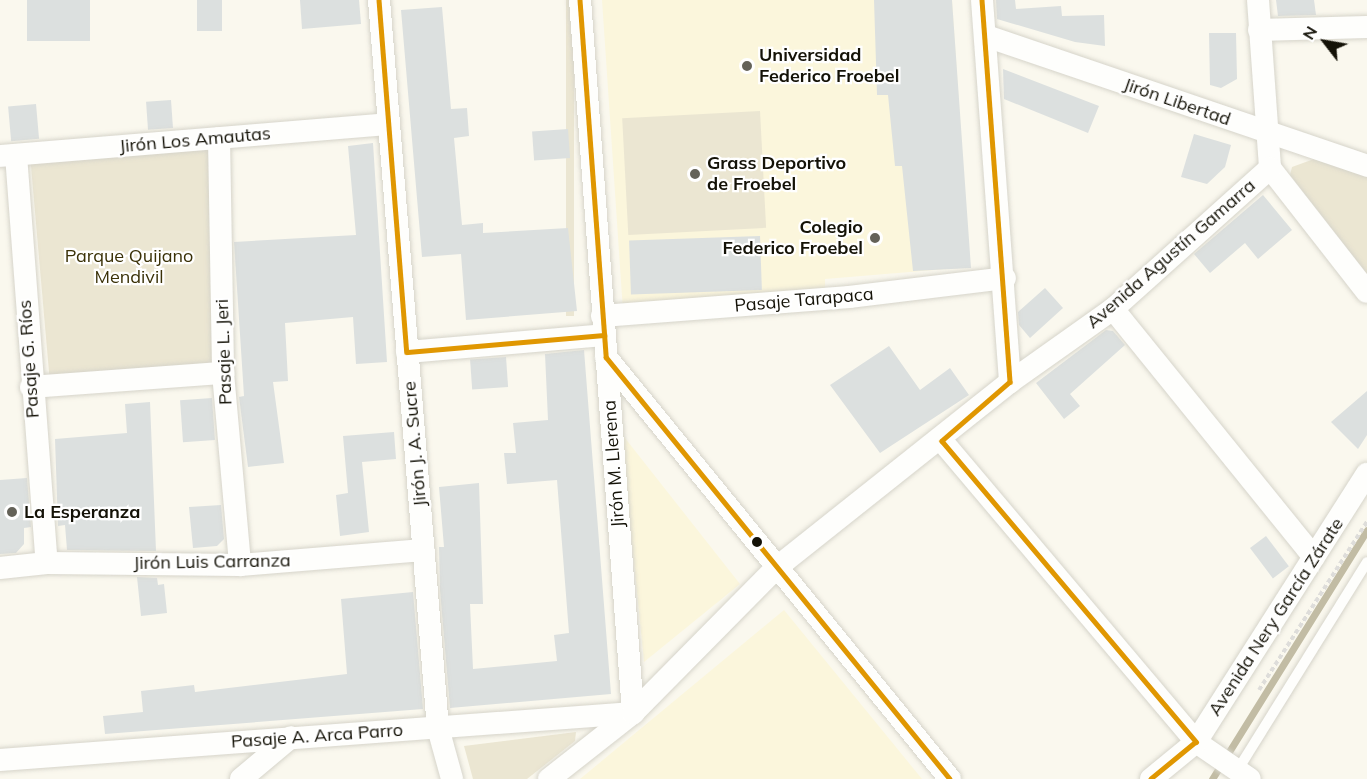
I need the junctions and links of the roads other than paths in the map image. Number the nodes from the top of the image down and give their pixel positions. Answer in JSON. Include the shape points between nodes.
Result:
{"nodes":[{"id":1,"x":379,"y":0,"type":"edge"},
{"id":2,"x":580,"y":0,"type":"edge"},
{"id":3,"x":982,"y":0,"type":"edge"},
{"id":4,"x":1258,"y":0,"type":"edge"},
{"id":5,"x":1367,"y":27,"type":"edge"},
{"id":6,"x":1259,"y":30,"type":"junction"},
{"id":7,"x":986,"y":36,"type":"junction"},
{"id":8,"x":389,"y":124,"type":"junction"},
{"id":9,"x":1270,"y":134,"type":"junction"},
{"id":10,"x":219,"y":138,"type":"junction"},
{"id":11,"x":8,"y":155,"type":"edge"},
{"id":12,"x":1367,"y":166,"type":"edge"},
{"id":13,"x":1270,"y":168,"type":"junction"},
{"id":14,"x":1005,"y":278,"type":"junction"},
{"id":15,"x":1367,"y":292,"type":"edge"},
{"id":16,"x":1113,"y":309,"type":"junction"},
{"id":17,"x":604,"y":336,"type":"junction"},
{"id":18,"x":407,"y":352,"type":"junction"},
{"id":19,"x":223,"y":373,"type":"junction"},
{"id":20,"x":1010,"y":382,"type":"junction"},
{"id":21,"x":30,"y":387,"type":"junction"},
{"id":22,"x":942,"y":441,"type":"junction"},
{"id":23,"x":1367,"y":474,"type":"edge"},
{"id":24,"x":423,"y":550,"type":"junction"},
{"id":25,"x":1314,"y":557,"type":"junction"},
{"id":26,"x":1367,"y":562,"type":"edge"},
{"id":27,"x":47,"y":563,"type":"junction"},
{"id":28,"x":240,"y":565,"type":"junction"},
{"id":29,"x":0,"y":568,"type":"edge"},
{"id":30,"x":776,"y":568,"type":"junction"},
{"id":31,"x":633,"y":713,"type":"junction"},
{"id":32,"x":438,"y":728,"type":"junction"},
{"id":33,"x":291,"y":737,"type":"junction"},
{"id":34,"x":1196,"y":742,"type":"junction"},
{"id":35,"x":0,"y":760,"type":"edge"},
{"id":36,"x":1239,"y":775,"type":"edge"},
{"id":37,"x":241,"y":779,"type":"edge"},
{"id":38,"x":452,"y":779,"type":"edge"},
{"id":39,"x":549,"y":779,"type":"edge"},
{"id":40,"x":950,"y":779,"type":"edge"},
{"id":41,"x":1151,"y":779,"type":"edge"}],
"edges":[{"from":1,"to":8,"type":"street","name":"Jirón J. A. Sucre"},
{"from":2,"to":17,"type":"street","name":"Jirón M. Llerena"},
{"from":3,"to":7,"type":"street"},
{"from":4,"to":6,"type":"street"},
{"from":5,"to":6,"type":"street"},
{"from":6,"to":9,"type":"street"},
{"from":7,"to":9,"type":"street","name":"Jirón Libertad"},
{"from":7,"to":14,"type":"street"},
{"from":8,"to":10,"type":"street","name":"Jirón Los Amautas"},
{"from":8,"to":18,"type":"street","name":"Jirón J. A. Sucre"},
{"from":9,"to":12,"type":"street","name":"Jirón Libertad"},
{"from":9,"to":13,"type":"street"},
{"from":10,"to":11,"type":"street","name":"Jirón Los Amautas"},
{"from":10,"to":19,"type":"street","name":"Pasaje L. Jeri"},
{"from":11,"to":21,"type":"street","name":"Pasaje G. Ríos"},
{"from":13,"to":15,"type":"street"},
{"from":13,"to":16,"type":"street","name":"Avenida Agustín Gamarra"},
{"from":14,"to":17,"type":"street","name":"Pasaje Tarapaca","via":[[849,297]]},
{"from":14,"to":20,"type":"street"},
{"from":16,"to":20,"type":"street","name":"Avenida Agustín Gamarra"},
{"from":16,"to":25,"type":"street"},
{"from":17,"to":18,"type":"street","name":"Pasaje Tarapaca"},
{"from":17,"to":30,"type":"street"},
{"from":17,"to":31,"type":"street","name":"Jirón M. Llerena"},
{"from":18,"to":24,"type":"street","name":"Jirón J. A. Sucre"},
{"from":19,"to":21,"type":"street"},
{"from":19,"to":28,"type":"street","name":"Pasaje L. Jeri"},
{"from":20,"to":22,"type":"street","name":"Avenida Agustín Gamarra"},
{"from":21,"to":27,"type":"street","name":"Pasaje G. Ríos"},
{"from":22,"to":30,"type":"street","name":"Avenida Agustín Gamarra"},
{"from":22,"to":34,"type":"street"},
{"from":23,"to":25,"type":"street","name":"Avenida Nery García Zárate"},
{"from":24,"to":28,"type":"street","name":"Jirón Luis Carranza"},
{"from":24,"to":32,"type":"street","name":"Jirón J. A. Sucre"},
{"from":25,"to":34,"type":"street","name":"Avenida Nery García Zárate"},
{"from":26,"to":36,"type":"lane"},
{"from":27,"to":28,"type":"street","name":"Jirón Luis Carranza"},
{"from":27,"to":29,"type":"street","name":"Jirón Luis Carranza"},
{"from":30,"to":31,"type":"street","name":"Avenida Agustín Gamarra"},
{"from":30,"to":40,"type":"street"},
{"from":31,"to":32,"type":"street","name":"Pasaje A. Arca Parro"},
{"from":31,"to":39,"type":"street","name":"Avenida Agustín Gamarra"},
{"from":32,"to":33,"type":"street","name":"Pasaje A. Arca Parro"},
{"from":32,"to":38,"type":"street","name":"Jirón J. A. Sucre"},
{"from":33,"to":35,"type":"street","name":"Pasaje A. Arca Parro"},
{"from":33,"to":37,"type":"street"},
{"from":34,"to":36,"type":"street","via":[[1216,753]]},
{"from":34,"to":41,"type":"street","name":"Avenida Nery García Zárate"}]}
